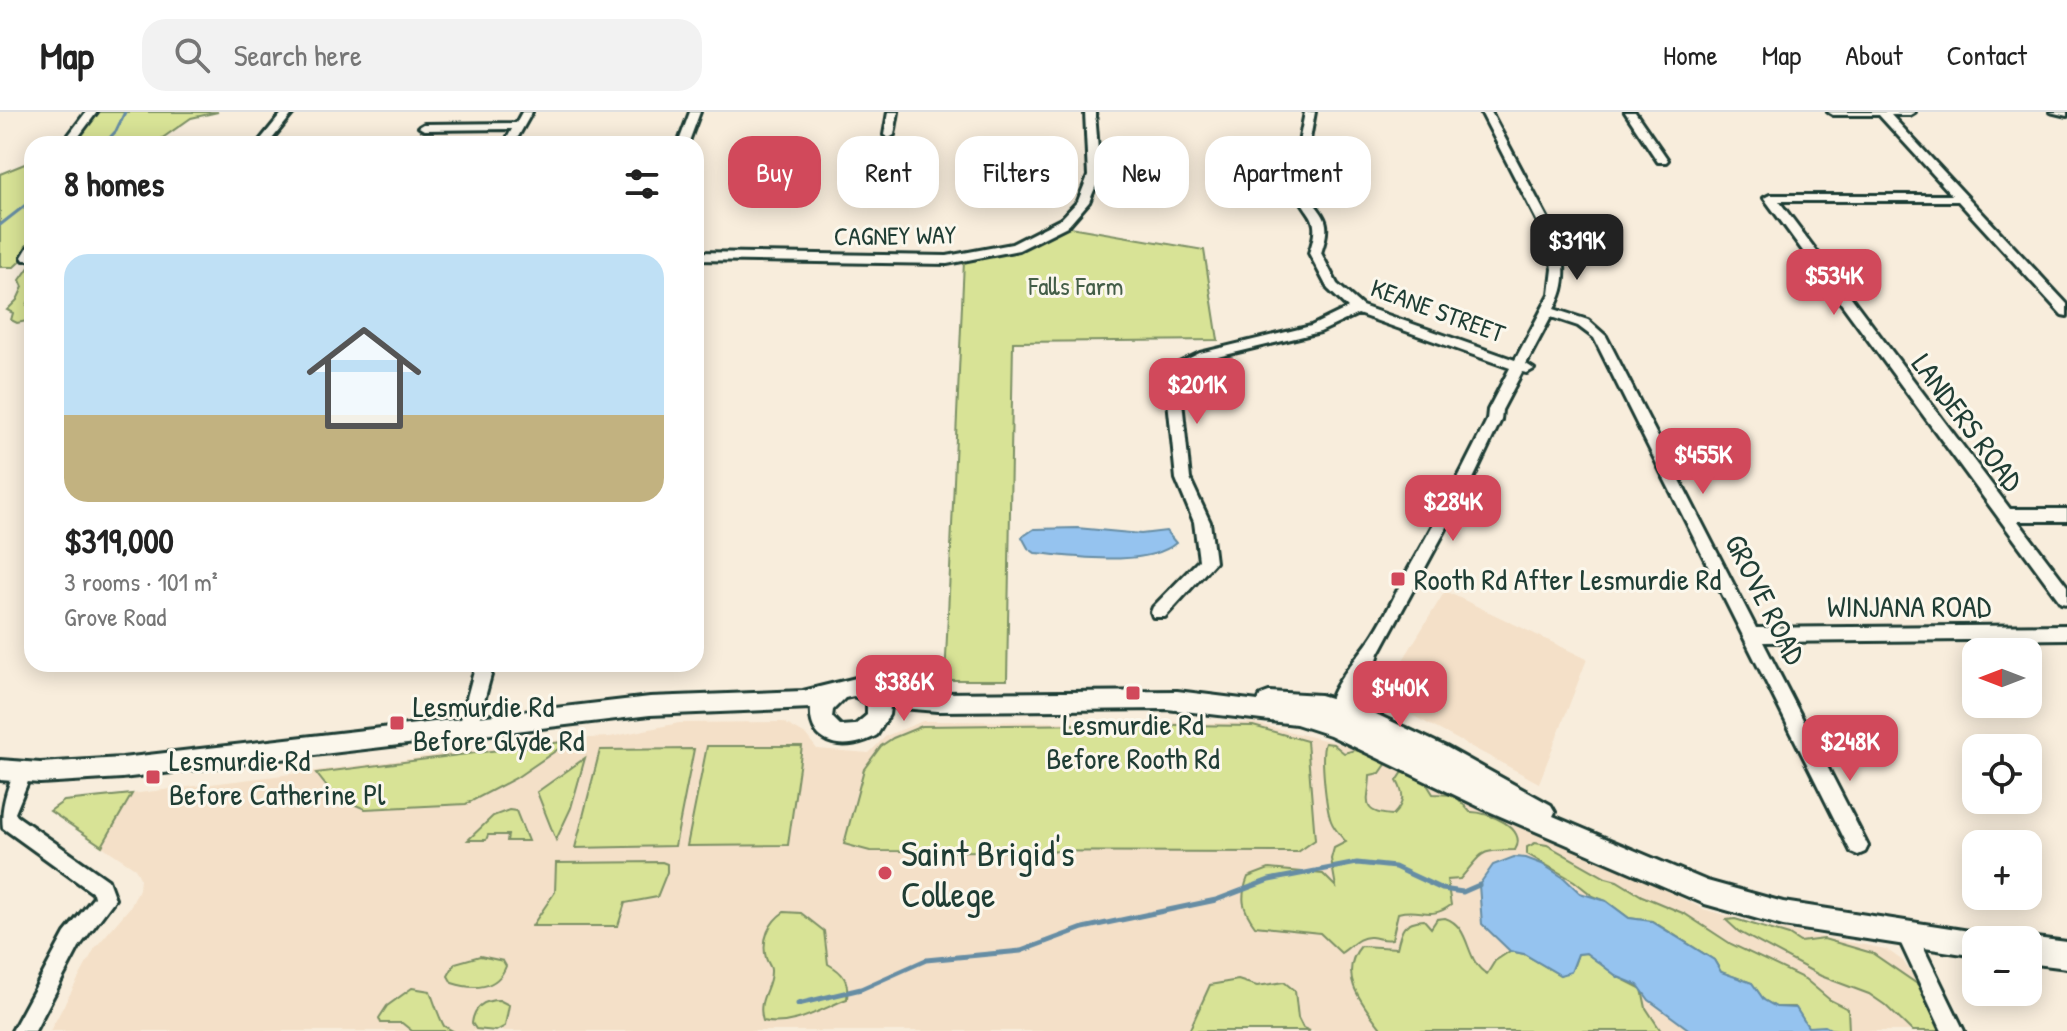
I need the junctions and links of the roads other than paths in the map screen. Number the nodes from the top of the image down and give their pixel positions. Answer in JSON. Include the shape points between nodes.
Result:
{"nodes":[{"id":1,"x":92,"y":112,"type":"edge"},
{"id":2,"x":289,"y":112,"type":"edge"},
{"id":3,"x":527,"y":112,"type":"edge"},
{"id":4,"x":695,"y":112,"type":"edge"},
{"id":5,"x":893,"y":112,"type":"edge"},
{"id":6,"x":1090,"y":112,"type":"edge"},
{"id":7,"x":1310,"y":112,"type":"edge"},
{"id":8,"x":1488,"y":112,"type":"edge"},
{"id":9,"x":1630,"y":112,"type":"edge"},
{"id":10,"x":1833,"y":112,"type":"edge"},
{"id":11,"x":1882,"y":112,"type":"edge"},
{"id":12,"x":1910,"y":112,"type":"edge"},
{"id":13,"x":2055,"y":112,"type":"edge"},
{"id":14,"x":2067,"y":113,"type":"edge"},
{"id":15,"x":519,"y":126,"type":"junction"},
{"id":16,"x":424,"y":127,"type":"dead end"},
{"id":17,"x":889,"y":135,"type":"dead end"},
{"id":18,"x":73,"y":136,"type":"edge"},
{"id":19,"x":269,"y":136,"type":"edge"},
{"id":20,"x":513,"y":136,"type":"edge"},
{"id":21,"x":686,"y":136,"type":"edge"},
{"id":22,"x":1662,"y":160,"type":"dead end"},
{"id":23,"x":1961,"y":198,"type":"junction"},
{"id":24,"x":704,"y":256,"type":"edge"},
{"id":25,"x":1357,"y":309,"type":"junction"},
{"id":26,"x":2067,"y":312,"type":"edge"},
{"id":27,"x":1553,"y":313,"type":"junction"},
{"id":28,"x":1524,"y":367,"type":"junction"},
{"id":29,"x":2005,"y":515,"type":"junction"},
{"id":30,"x":2067,"y":515,"type":"edge"},
{"id":31,"x":2067,"y":598,"type":"edge"},
{"id":32,"x":1159,"y":612,"type":"dead end"},
{"id":33,"x":2067,"y":632,"type":"edge"},
{"id":34,"x":1751,"y":635,"type":"junction"},
{"id":35,"x":483,"y":672,"type":"edge"},
{"id":36,"x":832,"y":694,"type":"junction"},
{"id":37,"x":876,"y":697,"type":"junction"},
{"id":38,"x":757,"y":702,"type":"junction"},
{"id":39,"x":937,"y":702,"type":"junction"},
{"id":40,"x":1342,"y":716,"type":"junction"},
{"id":41,"x":821,"y":720,"type":"junction"},
{"id":42,"x":877,"y":721,"type":"junction"},
{"id":43,"x":468,"y":727,"type":"junction"},
{"id":44,"x":0,"y":770,"type":"edge"},
{"id":45,"x":23,"y":772,"type":"junction"},
{"id":46,"x":1858,"y":846,"type":"dead end"},
{"id":47,"x":1907,"y":935,"type":"junction"},
{"id":48,"x":1962,"y":942,"type":"edge"},
{"id":49,"x":2042,"y":952,"type":"edge"},
{"id":50,"x":2067,"y":955,"type":"edge"},
{"id":51,"x":23,"y":1031,"type":"edge"},
{"id":52,"x":1953,"y":1031,"type":"edge"}],
"edges":[{"from":1,"to":18,"type":"street"},
{"from":2,"to":19,"type":"street"},
{"from":3,"to":15,"type":"street"},
{"from":4,"to":21,"type":"street"},
{"from":5,"to":17,"type":"street"},
{"from":6,"to":24,"type":"street","name":"CAGNEY WAY","via":[[1094,176],[1083,202],[1065,222],[1015,247],[947,260]]},
{"from":7,"to":25,"type":"street","name":"KEANE STREET","via":[[1301,169],[1303,193],[1324,232],[1315,253],[1332,286]]},
{"from":8,"to":27,"type":"street","via":[[1564,259],[1569,280]]},
{"from":9,"to":22,"type":"street"},
{"from":10,"to":11,"type":"street"},
{"from":11,"to":12,"type":"street"},
{"from":11,"to":23,"type":"street"},
{"from":13,"to":14,"type":"street"},
{"from":15,"to":16,"type":"street"},
{"from":15,"to":20,"type":"street"},
{"from":23,"to":26,"type":"street"},
{"from":23,"to":29,"type":"street","name":"LANDERS ROAD","via":[[1770,198]]},
{"from":25,"to":28,"type":"street","name":"KEANE STREET"},
{"from":25,"to":32,"type":"street","via":[[1315,329],[1180,366],[1173,381],[1183,479],[1202,522],[1207,562]]},
{"from":27,"to":28,"type":"street"},
{"from":27,"to":34,"type":"street","name":"GROVE ROAD","via":[[1583,323],[1599,336]]},
{"from":28,"to":40,"type":"street","via":[[1506,412],[1494,420],[1375,646],[1356,668]]},
{"from":29,"to":30,"type":"street"},
{"from":29,"to":31,"type":"street","name":"LANDERS ROAD"},
{"from":33,"to":34,"type":"street","name":"WINJANA ROAD"},
{"from":34,"to":46,"type":"street","name":"GROVE ROAD"},
{"from":35,"to":43,"type":"street"},
{"from":36,"to":37,"type":"main road","via":[[856,687]]},
{"from":36,"to":38,"type":"main road"},
{"from":36,"to":41,"type":"main road","via":[[822,706]]},
{"from":37,"to":39,"type":"main road"},
{"from":37,"to":42,"type":"main road"},
{"from":38,"to":41,"type":"main road"},
{"from":38,"to":43,"type":"main road","via":[[650,706]]},
{"from":39,"to":40,"type":"main road","via":[[1166,700]]},
{"from":39,"to":42,"type":"main road"},
{"from":40,"to":47,"type":"main road","via":[[1492,802],[1705,892]]},
{"from":41,"to":42,"type":"main road","via":[[843,737],[866,731]]},
{"from":43,"to":45,"type":"main road","via":[[122,768]]},
{"from":44,"to":45,"type":"main road"},
{"from":45,"to":51,"type":"street","via":[[6,813],[10,822],[101,887],[105,899],[72,940]]},
{"from":47,"to":48,"type":"main road"},
{"from":47,"to":52,"type":"street"},
{"from":49,"to":50,"type":"main road"}]}
